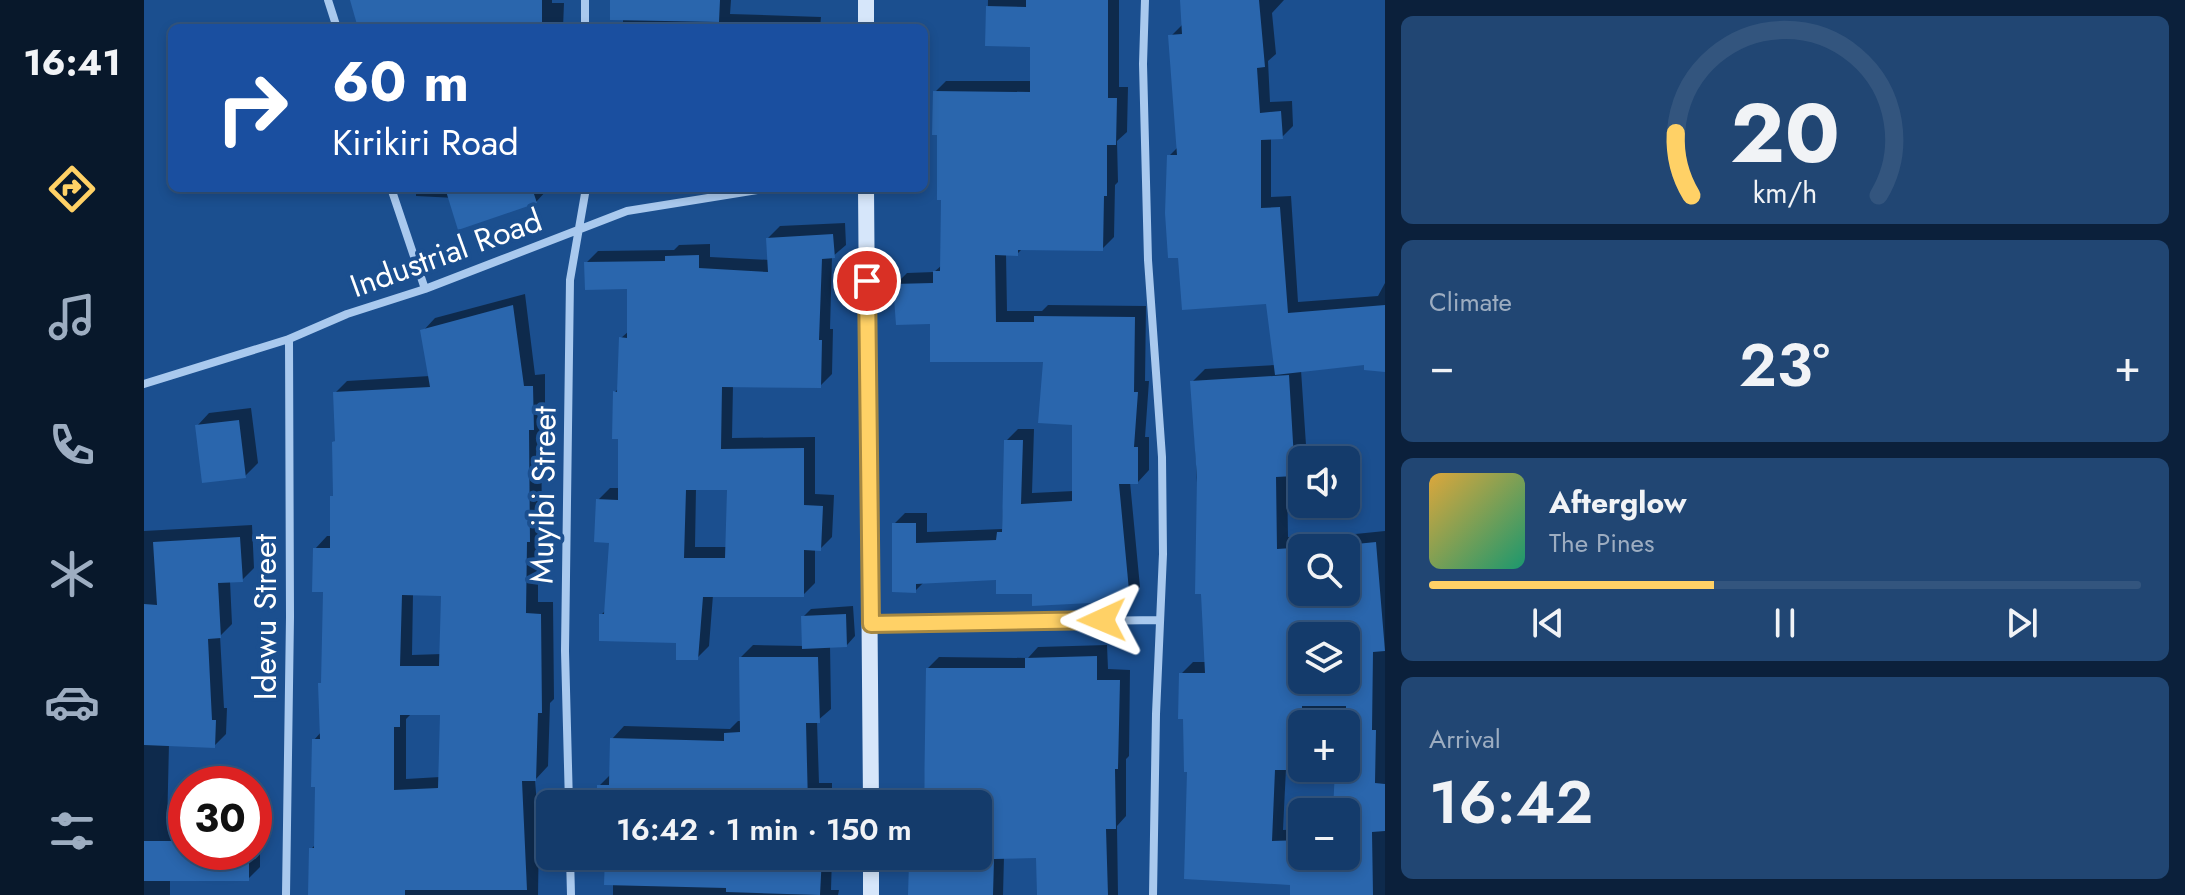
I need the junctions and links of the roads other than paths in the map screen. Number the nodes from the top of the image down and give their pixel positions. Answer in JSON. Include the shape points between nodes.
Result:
{"nodes":[{"id":1,"x":328,"y":0,"type":"edge"},
{"id":2,"x":585,"y":0,"type":"edge"},
{"id":3,"x":866,"y":0,"type":"edge"},
{"id":4,"x":1145,"y":0,"type":"edge"},
{"id":5,"x":336,"y":24,"type":"edge"},
{"id":6,"x":585,"y":24,"type":"edge"},
{"id":7,"x":866,"y":24,"type":"edge"},
{"id":8,"x":392,"y":192,"type":"edge"},
{"id":9,"x":585,"y":192,"type":"edge"},
{"id":10,"x":745,"y":192,"type":"edge"},
{"id":11,"x":866,"y":192,"type":"edge"},
{"id":12,"x":579,"y":230,"type":"junction"},
{"id":13,"x":425,"y":289,"type":"junction"},
{"id":14,"x":289,"y":339,"type":"junction"},
{"id":15,"x":144,"y":384,"type":"edge"},
{"id":16,"x":1159,"y":620,"type":"junction"},
{"id":17,"x":871,"y":624,"type":"junction"},
{"id":18,"x":569,"y":790,"type":"edge"},
{"id":19,"x":871,"y":790,"type":"edge"},
{"id":20,"x":570,"y":870,"type":"edge"},
{"id":21,"x":871,"y":870,"type":"edge"},
{"id":22,"x":286,"y":895,"type":"edge"},
{"id":23,"x":571,"y":895,"type":"edge"},
{"id":24,"x":871,"y":895,"type":"edge"},
{"id":25,"x":1153,"y":895,"type":"edge"}],
"edges":[{"from":1,"to":5,"type":"street"},
{"from":2,"to":6,"type":"street"},
{"from":3,"to":7,"type":"main road"},
{"from":4,"to":16,"type":"street","via":[[1148,260],[1162,457]]},
{"from":8,"to":13,"type":"street"},
{"from":9,"to":12,"type":"street","name":"Muyibi Street"},
{"from":10,"to":12,"type":"street","name":"Industrial Road","via":[[627,211]]},
{"from":11,"to":17,"type":"main road"},
{"from":12,"to":13,"type":"street","name":"Industrial Road"},
{"from":12,"to":18,"type":"street","name":"Muyibi Street","via":[[570,280],[565,651]]},
{"from":13,"to":14,"type":"street","name":"Industrial Road"},
{"from":14,"to":15,"type":"street","name":"Industrial Road"},
{"from":14,"to":22,"type":"street","name":"Idewu Street"},
{"from":16,"to":17,"type":"street"},
{"from":16,"to":25,"type":"street"},
{"from":17,"to":19,"type":"main road"},
{"from":20,"to":23,"type":"street"},
{"from":21,"to":24,"type":"main road"}]}
